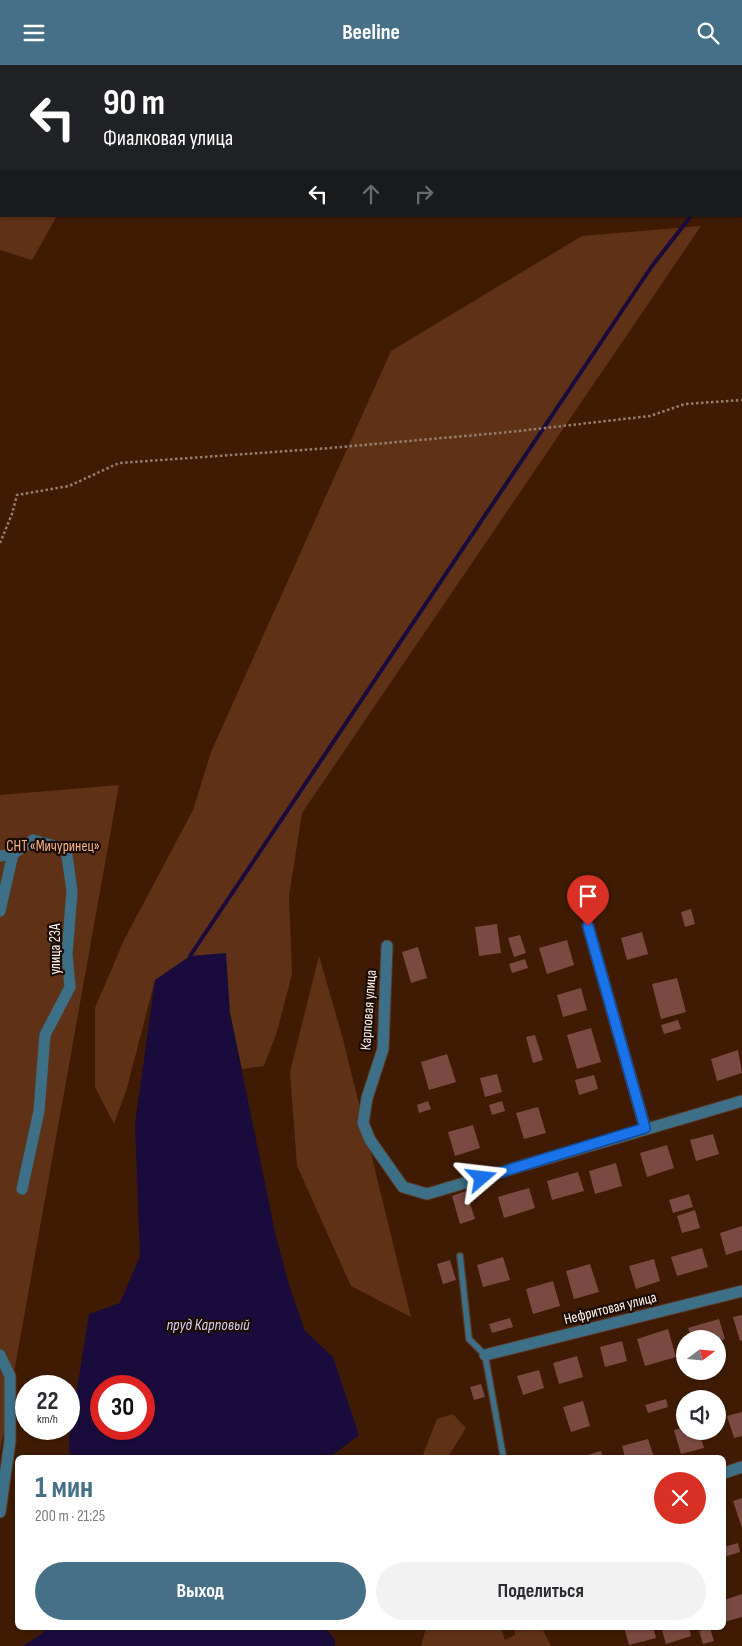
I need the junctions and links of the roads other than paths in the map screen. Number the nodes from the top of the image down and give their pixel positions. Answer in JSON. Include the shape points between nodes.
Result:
{"nodes":[{"id":1,"x":13,"y":854,"type":"junction"},
{"id":2,"x":0,"y":856,"type":"edge"},
{"id":3,"x":0,"y":911,"type":"edge"},
{"id":4,"x":588,"y":926,"type":"dead end"},
{"id":5,"x":387,"y":946,"type":"dead end"},
{"id":6,"x":742,"y":1101,"type":"edge"},
{"id":7,"x":645,"y":1128,"type":"junction"},
{"id":8,"x":22,"y":1189,"type":"dead end"},
{"id":9,"x":460,"y":1256,"type":"dead end"},
{"id":10,"x":742,"y":1291,"type":"edge"},
{"id":11,"x":0,"y":1355,"type":"edge"},
{"id":12,"x":485,"y":1355,"type":"junction"},
{"id":13,"x":503,"y":1455,"type":"dead end"},
{"id":14,"x":742,"y":1467,"type":"edge"},
{"id":15,"x":726,"y":1472,"type":"edge"},
{"id":16,"x":0,"y":1512,"type":"edge"}],
"edges":[{"from":1,"to":2,"type":"street"},
{"from":1,"to":3,"type":"street"},
{"from":1,"to":8,"type":"street","name":"улица 23А","via":[[33,840],[66,849],[72,891],[67,954],[70,987],[45,1035],[39,1111]]},
{"from":4,"to":7,"type":"street"},
{"from":5,"to":7,"type":"street","name":"Карповая улица","via":[[383,1049],[366,1098],[363,1123],[370,1140],[403,1187],[427,1194]]},
{"from":6,"to":7,"type":"street"},
{"from":9,"to":12,"type":"lane","via":[[469,1339]]},
{"from":10,"to":12,"type":"street","name":"Нефритовая улица"},
{"from":11,"to":16,"type":"street","via":[[10,1376],[10,1441]]},
{"from":12,"to":13,"type":"lane"},
{"from":14,"to":15,"type":"street"}]}
